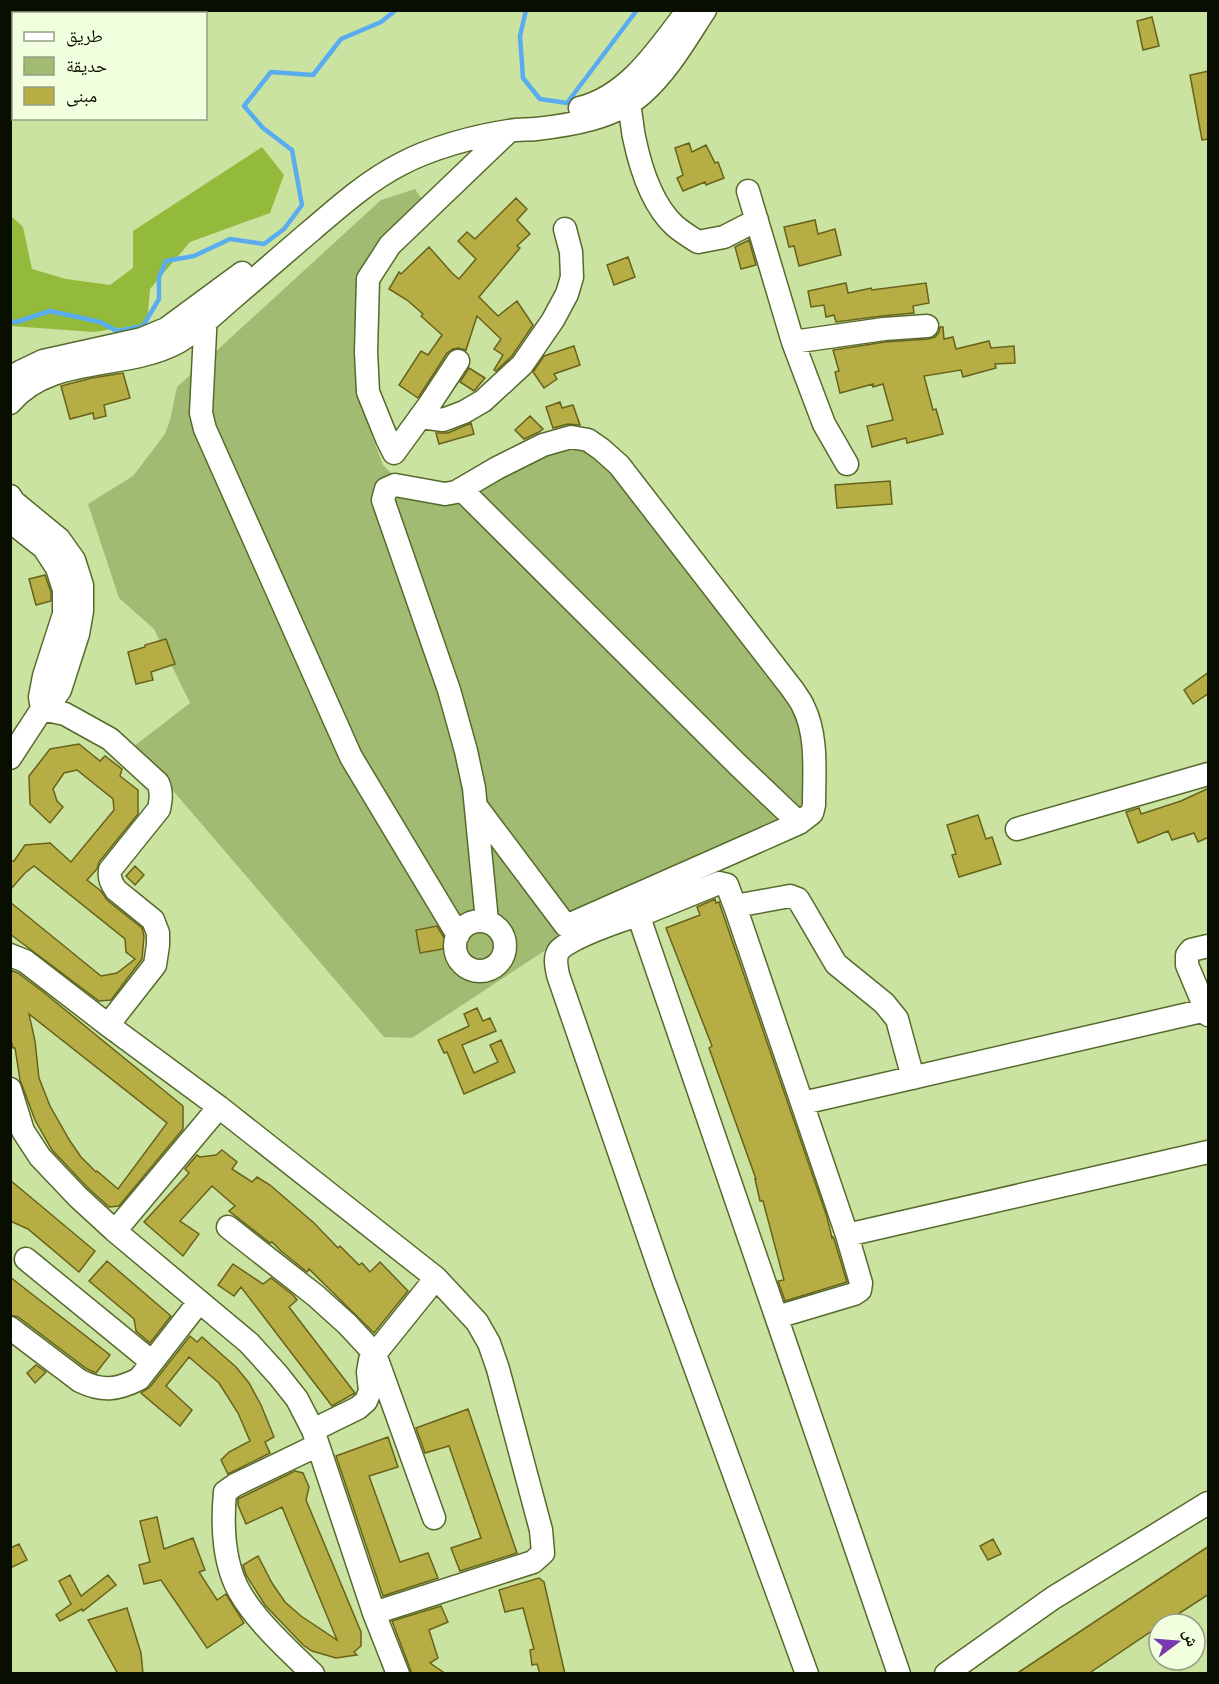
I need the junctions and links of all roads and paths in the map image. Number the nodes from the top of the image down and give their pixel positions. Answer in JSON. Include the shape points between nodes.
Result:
{"nodes":[{"id":1,"x":688,"y":10,"type":"edge"},
{"id":2,"x":705,"y":10,"type":"edge"},
{"id":3,"x":627,"y":94,"type":"junction"},
{"id":4,"x":509,"y":131,"type":"junction"},
{"id":5,"x":748,"y":191,"type":"dead end"},
{"id":6,"x":757,"y":220,"type":"junction"},
{"id":7,"x":565,"y":229,"type":"dead end"},
{"id":8,"x":206,"y":298,"type":"junction"},
{"id":9,"x":206,"y":321,"type":"junction"},
{"id":10,"x":927,"y":326,"type":"dead end"},
{"id":11,"x":793,"y":342,"type":"junction"},
{"id":12,"x":458,"y":362,"type":"dead end"},
{"id":13,"x":10,"y":379,"type":"edge"},
{"id":14,"x":10,"y":403,"type":"edge"},
{"id":15,"x":420,"y":417,"type":"junction"},
{"id":16,"x":847,"y":464,"type":"dead end"},
{"id":17,"x":460,"y":489,"type":"junction"},
{"id":18,"x":10,"y":496,"type":"edge"},
{"id":19,"x":10,"y":521,"type":"edge"},
{"id":20,"x":42,"y":709,"type":"junction"},
{"id":21,"x":10,"y":758,"type":"edge"},
{"id":22,"x":1209,"y":774,"type":"edge"},
{"id":23,"x":476,"y":806,"type":"junction"},
{"id":24,"x":799,"y":823,"type":"junction"},
{"id":25,"x":1017,"y":829,"type":"dead end"},
{"id":26,"x":735,"y":906,"type":"junction"},
{"id":27,"x":643,"y":914,"type":"junction"},
{"id":28,"x":487,"y":921,"type":"junction"},
{"id":29,"x":458,"y":935,"type":"junction"},
{"id":30,"x":1209,"y":946,"type":"edge"},
{"id":31,"x":10,"y":955,"type":"edge"},
{"id":32,"x":1208,"y":1013,"type":"edge"},
{"id":33,"x":108,"y":1025,"type":"junction"},
{"id":34,"x":913,"y":1078,"type":"junction"},
{"id":35,"x":10,"y":1089,"type":"edge"},
{"id":36,"x":803,"y":1103,"type":"junction"},
{"id":37,"x":219,"y":1107,"type":"junction"},
{"id":38,"x":14,"y":1116,"type":"edge"},
{"id":39,"x":1209,"y":1152,"type":"edge"},
{"id":40,"x":228,"y":1227,"type":"dead end"},
{"id":41,"x":116,"y":1231,"type":"junction"},
{"id":42,"x":847,"y":1234,"type":"junction"},
{"id":43,"x":26,"y":1259,"type":"dead end"},
{"id":44,"x":436,"y":1278,"type":"junction"},
{"id":45,"x":199,"y":1302,"type":"junction"},
{"id":46,"x":777,"y":1317,"type":"junction"},
{"id":47,"x":10,"y":1328,"type":"edge"},
{"id":48,"x":375,"y":1354,"type":"junction"},
{"id":49,"x":152,"y":1362,"type":"junction"},
{"id":50,"x":316,"y":1437,"type":"junction"},
{"id":51,"x":1209,"y":1503,"type":"edge"},
{"id":52,"x":434,"y":1518,"type":"dead end"},
{"id":53,"x":374,"y":1613,"type":"junction"},
{"id":54,"x":313,"y":1674,"type":"edge"},
{"id":55,"x":398,"y":1674,"type":"edge"},
{"id":56,"x":807,"y":1674,"type":"edge"},
{"id":57,"x":899,"y":1674,"type":"edge"},
{"id":58,"x":946,"y":1674,"type":"edge"}],
"edges":[{"from":1,"to":3,"type":"street","via":[[638,73]]},
{"from":2,"to":3,"type":"street","via":[[652,84]]},
{"from":3,"to":4,"type":"street","via":[[615,111],[556,126]]},
{"from":3,"to":6,"type":"street","via":[[645,176],[657,206],[674,225],[698,242],[724,237]]},
{"from":3,"to":8,"type":"street","via":[[584,107],[478,124],[404,150],[338,191],[251,267]]},
{"from":4,"to":9,"type":"street","via":[[435,149],[378,177]]},
{"from":4,"to":15,"type":"street","via":[[390,245],[368,279],[368,392],[394,453]]},
{"from":5,"to":6,"type":"street"},
{"from":6,"to":11,"type":"street"},
{"from":7,"to":15,"type":"street","via":[[572,277],[567,294],[522,365],[483,401],[464,412],[442,420]]},
{"from":8,"to":9,"type":"street"},
{"from":8,"to":13,"type":"street","via":[[166,329],[142,339],[44,361]]},
{"from":9,"to":14,"type":"street","via":[[160,350],[56,373],[31,384]]},
{"from":9,"to":29,"type":"street","via":[[201,413],[204,429],[351,757]]},
{"from":10,"to":11,"type":"street"},
{"from":11,"to":16,"type":"street","via":[[824,424]]},
{"from":12,"to":15,"type":"street"},
{"from":17,"to":23,"type":"street","via":[[445,494],[395,485],[386,489],[383,500],[449,690]]},
{"from":17,"to":24,"type":"street"},
{"from":17,"to":24,"type":"street","via":[[543,445],[571,437],[588,440],[619,465],[804,707],[813,743],[814,805],[812,813]]},
{"from":18,"to":20,"type":"street","via":[[59,539],[74,560],[82,585],[78,634],[60,690]]},
{"from":19,"to":20,"type":"street","via":[[44,548],[57,568],[64,590],[64,614],[44,676]]},
{"from":20,"to":21,"type":"street"},
{"from":20,"to":33,"type":"street","via":[[65,714],[110,739],[158,783],[162,798],[159,809],[110,870],[116,890],[153,920],[158,933],[155,965]]},
{"from":22,"to":25,"type":"street"},
{"from":23,"to":24,"type":"street","via":[[566,926]]},
{"from":23,"to":28,"type":"street"},
{"from":26,"to":27,"type":"street","via":[[727,885],[719,884]]},
{"from":26,"to":34,"type":"street","via":[[790,896],[798,900],[836,964],[884,1003],[897,1020]]},
{"from":26,"to":36,"type":"street"},
{"from":27,"to":46,"type":"street","via":[[640,920]]},
{"from":27,"to":56,"type":"street","via":[[604,926],[562,947],[555,962],[664,1282]]},
{"from":28,"to":29,"type":"street","via":[[472,922]]},
{"from":28,"to":29,"type":"street","via":[[498,929],[505,945],[504,955],[493,968],[476,971],[462,964],[455,948]]},
{"from":30,"to":32,"type":"street","via":[[1191,950],[1187,955],[1187,964]]},
{"from":31,"to":33,"type":"street","via":[[25,961]]},
{"from":32,"to":34,"type":"street"},
{"from":33,"to":37,"type":"street"},
{"from":34,"to":36,"type":"street"},
{"from":35,"to":38,"type":"street"},
{"from":36,"to":42,"type":"street"},
{"from":37,"to":41,"type":"street"},
{"from":37,"to":44,"type":"street"},
{"from":38,"to":41,"type":"street","via":[[40,1156]]},
{"from":39,"to":42,"type":"street"},
{"from":40,"to":48,"type":"street","via":[[316,1296]]},
{"from":41,"to":45,"type":"street"},
{"from":42,"to":46,"type":"street","via":[[860,1290]]},
{"from":43,"to":49,"type":"street"},
{"from":44,"to":48,"type":"street"},
{"from":44,"to":53,"type":"street","via":[[477,1322],[489,1343],[541,1530],[543,1553],[533,1562]]},
{"from":45,"to":49,"type":"street"},
{"from":45,"to":50,"type":"street","via":[[249,1343],[278,1375],[297,1399]]},
{"from":46,"to":57,"type":"street"},
{"from":47,"to":49,"type":"street","via":[[93,1387],[125,1386],[139,1379]]},
{"from":48,"to":50,"type":"street","via":[[370,1360],[370,1391],[366,1401]]},
{"from":48,"to":52,"type":"street"},
{"from":50,"to":53,"type":"street"},
{"from":50,"to":54,"type":"street","via":[[225,1492],[224,1511],[226,1555],[239,1592],[253,1612]]},
{"from":51,"to":58,"type":"street","via":[[1053,1598]]},
{"from":53,"to":55,"type":"street"}]}
